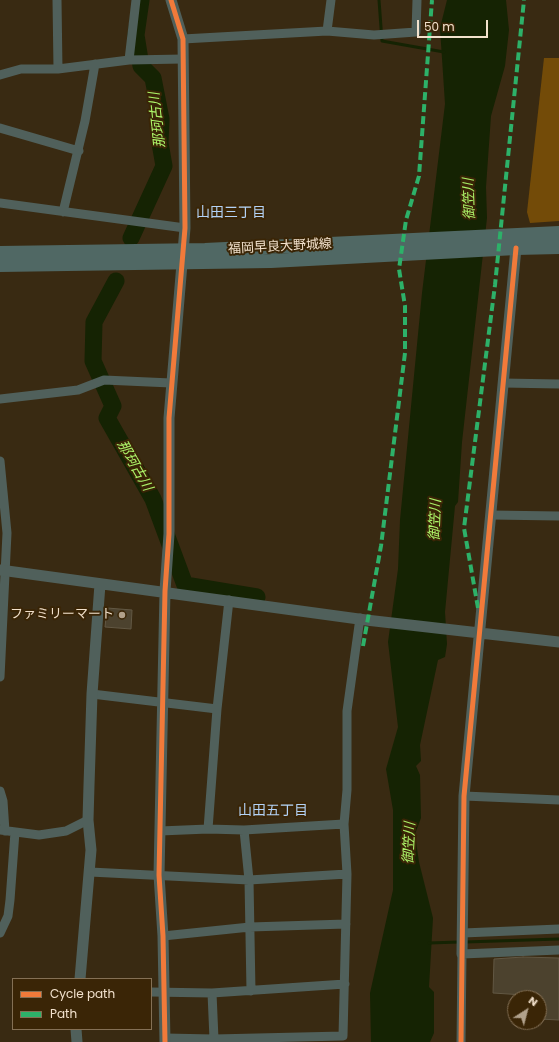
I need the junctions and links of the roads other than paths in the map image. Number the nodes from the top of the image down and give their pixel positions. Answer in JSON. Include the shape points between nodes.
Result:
{"nodes":[{"id":1,"x":57,"y":0,"type":"edge"},
{"id":2,"x":136,"y":0,"type":"edge"},
{"id":3,"x":171,"y":0,"type":"edge"},
{"id":4,"x":331,"y":0,"type":"edge"},
{"id":5,"x":417,"y":0,"type":"edge"},
{"id":6,"x":327,"y":31,"type":"junction"},
{"id":7,"x":183,"y":40,"type":"junction"},
{"id":8,"x":183,"y":59,"type":"junction"},
{"id":9,"x":129,"y":60,"type":"junction"},
{"id":10,"x":94,"y":64,"type":"junction"},
{"id":11,"x":58,"y":69,"type":"junction"},
{"id":12,"x":0,"y":75,"type":"edge"},
{"id":13,"x":0,"y":128,"type":"edge"},
{"id":14,"x":79,"y":151,"type":"junction"},
{"id":15,"x":0,"y":203,"type":"edge"},
{"id":16,"x":63,"y":212,"type":"junction"},
{"id":17,"x":185,"y":228,"type":"junction"},
{"id":18,"x":555,"y":233,"type":"edge"},
{"id":19,"x":556,"y":247,"type":"edge"},
{"id":20,"x":396,"y":248,"type":"junction"},
{"id":21,"x":516,"y":248,"type":"junction"},
{"id":22,"x":0,"y":253,"type":"edge"},
{"id":23,"x":184,"y":256,"type":"junction"},
{"id":24,"x":0,"y":265,"type":"edge"},
{"id":25,"x":170,"y":383,"type":"junction"},
{"id":26,"x":503,"y":383,"type":"junction"},
{"id":27,"x":559,"y":384,"type":"edge"},
{"id":28,"x":0,"y":398,"type":"edge"},
{"id":29,"x":0,"y":461,"type":"edge"},
{"id":30,"x":491,"y":515,"type":"junction"},
{"id":31,"x":559,"y":516,"type":"edge"},
{"id":32,"x":3,"y":571,"type":"edge"},
{"id":33,"x":100,"y":584,"type":"junction"},
{"id":34,"x":165,"y":591,"type":"junction"},
{"id":35,"x":229,"y":600,"type":"junction"},
{"id":36,"x":363,"y":619,"type":"junction"},
{"id":37,"x":475,"y":632,"type":"junction"},
{"id":38,"x":559,"y":642,"type":"edge"},
{"id":39,"x":0,"y":677,"type":"edge"},
{"id":40,"x":92,"y":694,"type":"junction"},
{"id":41,"x":163,"y":702,"type":"junction"},
{"id":42,"x":217,"y":709,"type":"junction"},
{"id":43,"x":0,"y":791,"type":"edge"},
{"id":44,"x":464,"y":796,"type":"junction"},
{"id":45,"x":559,"y":800,"type":"edge"},
{"id":46,"x":88,"y":820,"type":"junction"},
{"id":47,"x":344,"y":824,"type":"junction"},
{"id":48,"x":208,"y":829,"type":"junction"},
{"id":49,"x":2,"y":830,"type":"edge"},
{"id":50,"x":160,"y":830,"type":"junction"},
{"id":51,"x":244,"y":830,"type":"junction"},
{"id":52,"x":15,"y":832,"type":"junction"},
{"id":53,"x":90,"y":872,"type":"junction"},
{"id":54,"x":347,"y":874,"type":"junction"},
{"id":55,"x":159,"y":875,"type":"junction"},
{"id":56,"x":249,"y":880,"type":"junction"},
{"id":57,"x":346,"y":924,"type":"junction"},
{"id":58,"x":250,"y":927,"type":"junction"},
{"id":59,"x":559,"y":928,"type":"edge"},
{"id":60,"x":0,"y":933,"type":"edge"},
{"id":61,"x":463,"y":933,"type":"junction"},
{"id":62,"x":163,"y":936,"type":"junction"},
{"id":63,"x":559,"y":950,"type":"edge"},
{"id":64,"x":462,"y":954,"type":"junction"},
{"id":65,"x":80,"y":978,"type":"edge"},
{"id":66,"x":345,"y":984,"type":"junction"},
{"id":67,"x":164,"y":991,"type":"junction"},
{"id":68,"x":251,"y":991,"type":"junction"},
{"id":69,"x":152,"y":992,"type":"edge"},
{"id":70,"x":212,"y":993,"type":"junction"},
{"id":71,"x":76,"y":1030,"type":"edge"},
{"id":72,"x":214,"y":1039,"type":"junction"},
{"id":73,"x":165,"y":1040,"type":"edge"},
{"id":74,"x":76,"y":1042,"type":"edge"},
{"id":75,"x":462,"y":1042,"type":"edge"}],
"edges":[{"from":1,"to":11,"type":"street"},
{"from":2,"to":9,"type":"street"},
{"from":3,"to":7,"type":"street"},
{"from":4,"to":6,"type":"street"},
{"from":5,"to":6,"type":"street","via":[[416,32],[374,35]]},
{"from":6,"to":7,"type":"street"},
{"from":7,"to":8,"type":"street"},
{"from":8,"to":9,"type":"street"},
{"from":8,"to":17,"type":"street"},
{"from":9,"to":10,"type":"street"},
{"from":10,"to":11,"type":"street"},
{"from":10,"to":14,"type":"street"},
{"from":11,"to":12,"type":"street","via":[[21,69]]},
{"from":13,"to":14,"type":"street"},
{"from":14,"to":16,"type":"street"},
{"from":15,"to":16,"type":"street"},
{"from":16,"to":17,"type":"street"},
{"from":17,"to":23,"type":"street"},
{"from":18,"to":20,"type":"main road","name":"福岡早良大野城線"},
{"from":19,"to":21,"type":"main road","name":"福岡早良大野城線"},
{"from":20,"to":21,"type":"main road","name":"福岡早良大野城線"},
{"from":20,"to":23,"type":"main road","name":"福岡早良大野城線"},
{"from":21,"to":26,"type":"street"},
{"from":22,"to":23,"type":"main road","name":"福岡早良大野城線"},
{"from":23,"to":24,"type":"main road","name":"福岡早良大野城線"},
{"from":23,"to":25,"type":"street"},
{"from":25,"to":28,"type":"street","via":[[104,380],[78,390]]},
{"from":25,"to":34,"type":"street","via":[[169,534]]},
{"from":26,"to":27,"type":"street"},
{"from":26,"to":30,"type":"street"},
{"from":29,"to":32,"type":"street","via":[[7,533]]},
{"from":30,"to":31,"type":"street"},
{"from":30,"to":37,"type":"street"},
{"from":32,"to":33,"type":"street"},
{"from":32,"to":39,"type":"street"},
{"from":33,"to":34,"type":"street"},
{"from":33,"to":40,"type":"street"},
{"from":34,"to":35,"type":"street"},
{"from":34,"to":41,"type":"street"},
{"from":35,"to":36,"type":"street"},
{"from":35,"to":42,"type":"street"},
{"from":36,"to":37,"type":"street"},
{"from":36,"to":47,"type":"street","via":[[347,711]]},
{"from":37,"to":38,"type":"street"},
{"from":37,"to":44,"type":"street"},
{"from":40,"to":41,"type":"street"},
{"from":40,"to":46,"type":"street"},
{"from":41,"to":42,"type":"street"},
{"from":41,"to":50,"type":"street"},
{"from":42,"to":48,"type":"street"},
{"from":43,"to":49,"type":"street","via":[[3,801]]},
{"from":44,"to":45,"type":"street"},
{"from":44,"to":61,"type":"street"},
{"from":46,"to":52,"type":"street","via":[[66,831],[39,836]]},
{"from":46,"to":53,"type":"street","via":[[92,850]]},
{"from":47,"to":51,"type":"street"},
{"from":47,"to":54,"type":"street"},
{"from":48,"to":50,"type":"street"},
{"from":48,"to":51,"type":"street"},
{"from":49,"to":52,"type":"street"},
{"from":50,"to":55,"type":"street"},
{"from":51,"to":56,"type":"street"},
{"from":52,"to":60,"type":"street","via":[[8,916]]},
{"from":53,"to":55,"type":"street"},
{"from":53,"to":65,"type":"street"},
{"from":54,"to":56,"type":"street"},
{"from":54,"to":57,"type":"street"},
{"from":55,"to":56,"type":"street"},
{"from":55,"to":62,"type":"street"},
{"from":56,"to":58,"type":"street"},
{"from":57,"to":58,"type":"street"},
{"from":57,"to":66,"type":"street"},
{"from":58,"to":62,"type":"street"},
{"from":58,"to":68,"type":"street"},
{"from":59,"to":61,"type":"street"},
{"from":61,"to":64,"type":"street"},
{"from":62,"to":67,"type":"street"},
{"from":63,"to":64,"type":"street"},
{"from":64,"to":75,"type":"street"},
{"from":66,"to":68,"type":"street"},
{"from":66,"to":72,"type":"street","via":[[343,1036]]},
{"from":67,"to":69,"type":"street"},
{"from":67,"to":70,"type":"street"},
{"from":67,"to":73,"type":"street"},
{"from":68,"to":70,"type":"street"},
{"from":70,"to":72,"type":"street"},
{"from":71,"to":74,"type":"street"},
{"from":72,"to":73,"type":"street"}]}
